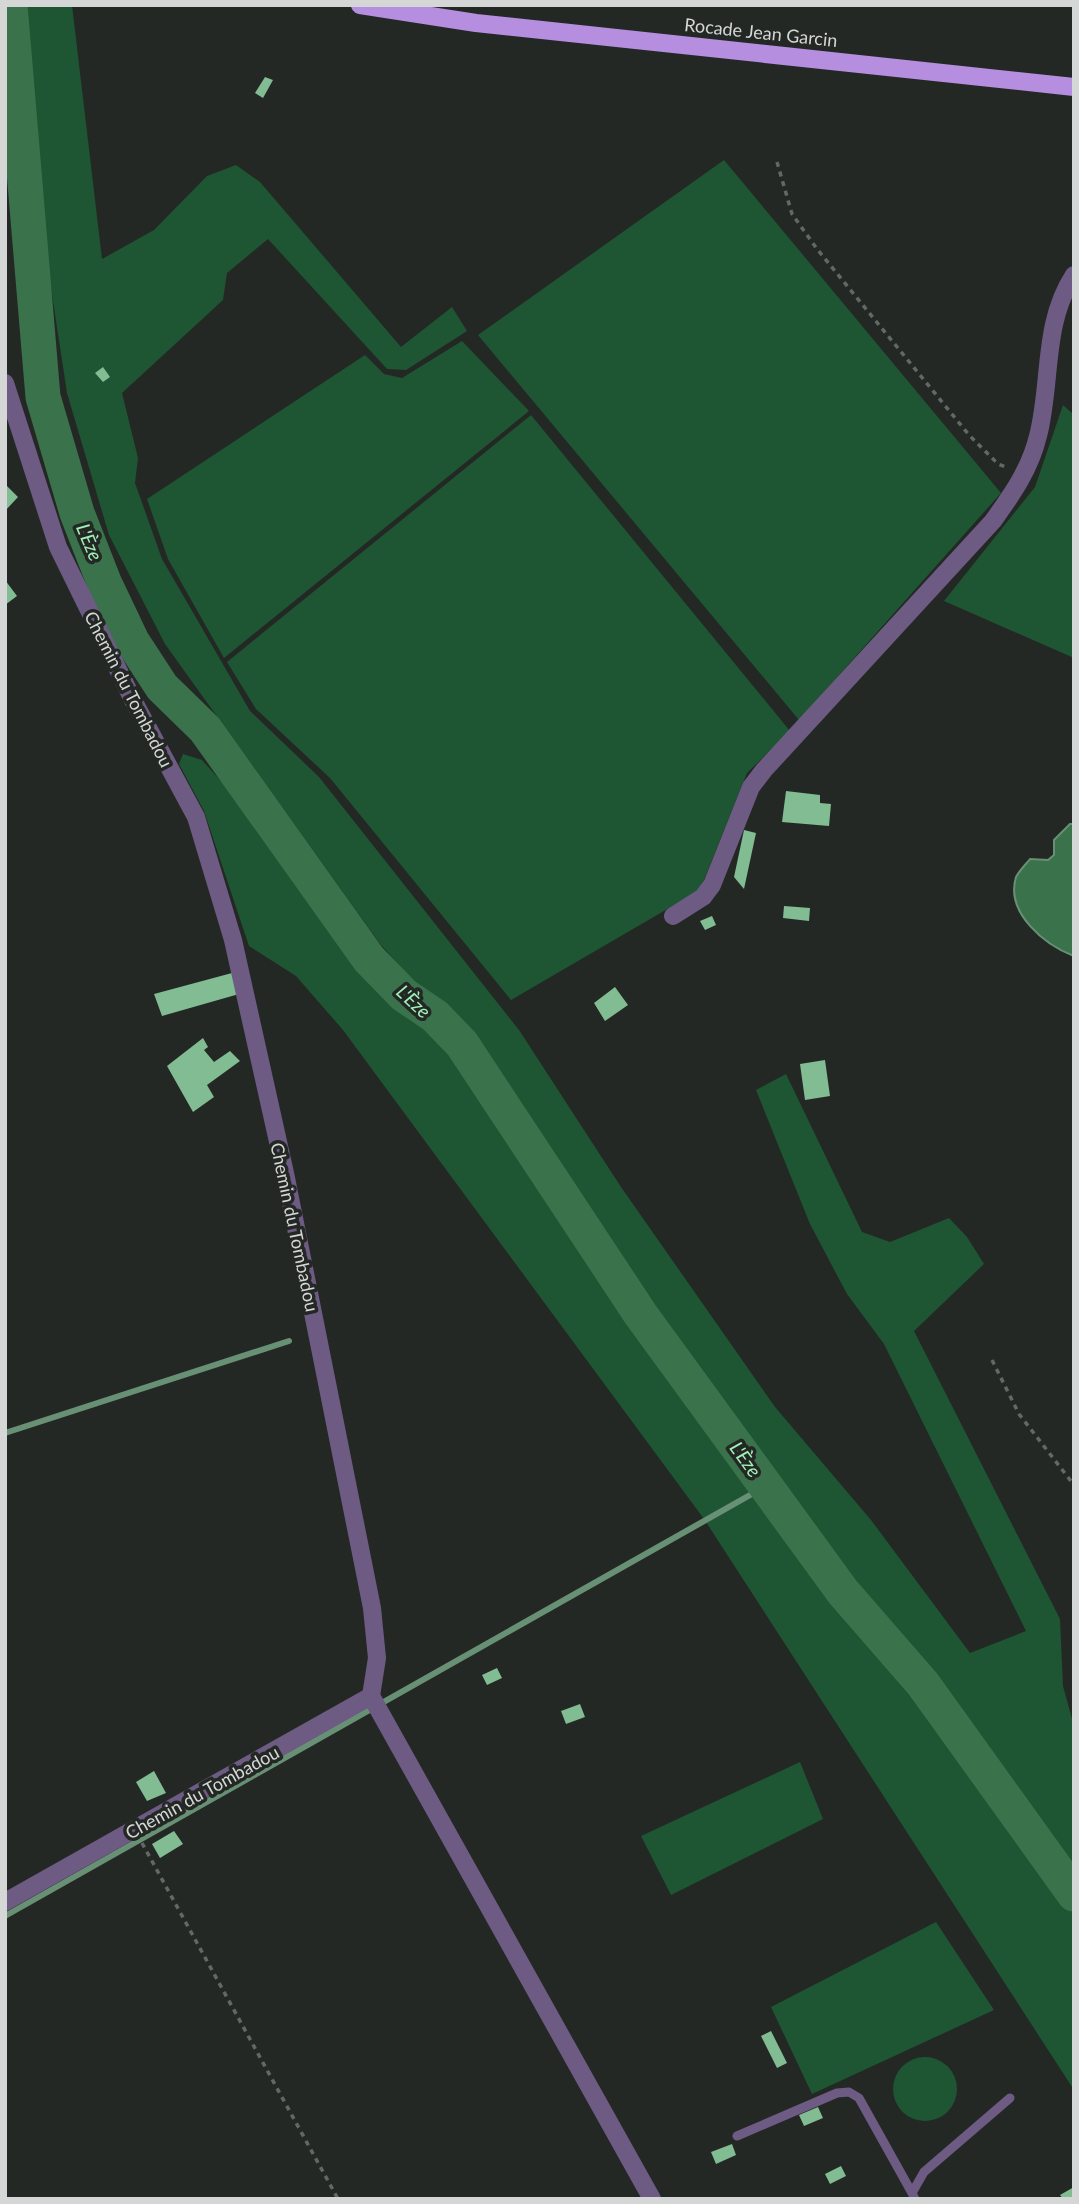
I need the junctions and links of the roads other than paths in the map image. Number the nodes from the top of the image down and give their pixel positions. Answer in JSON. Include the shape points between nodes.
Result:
{"nodes":[{"id":1,"x":360,"y":5,"type":"edge"},
{"id":2,"x":1074,"y":87,"type":"edge"},
{"id":3,"x":1074,"y":275,"type":"edge"},
{"id":4,"x":5,"y":383,"type":"edge"},
{"id":5,"x":673,"y":915,"type":"dead end"},
{"id":6,"x":371,"y":1696,"type":"junction"},
{"id":7,"x":5,"y":1902,"type":"edge"},
{"id":8,"x":1010,"y":2098,"type":"dead end"},
{"id":9,"x":737,"y":2136,"type":"dead end"},
{"id":10,"x":914,"y":2196,"type":"edge"},
{"id":11,"x":652,"y":2199,"type":"edge"}],
"edges":[{"from":1,"to":2,"type":"main road","name":"Rocade Jean Garcin","via":[[476,23]]},
{"from":3,"to":5,"type":"street","via":[[1050,336],[1042,415],[1029,466],[993,521],[764,770],[751,787],[712,885],[703,897]]},
{"from":4,"to":6,"type":"street","name":"Chemin du Tombadou","via":[[58,547],[196,817],[233,940],[372,1608],[377,1658]]},
{"from":6,"to":7,"type":"street","name":"Chemin du Tombadou"},
{"from":6,"to":11,"type":"street"},
{"from":8,"to":10,"type":"lane","via":[[925,2172]]},
{"from":9,"to":10,"type":"lane","via":[[849,2092],[859,2098]]}]}
